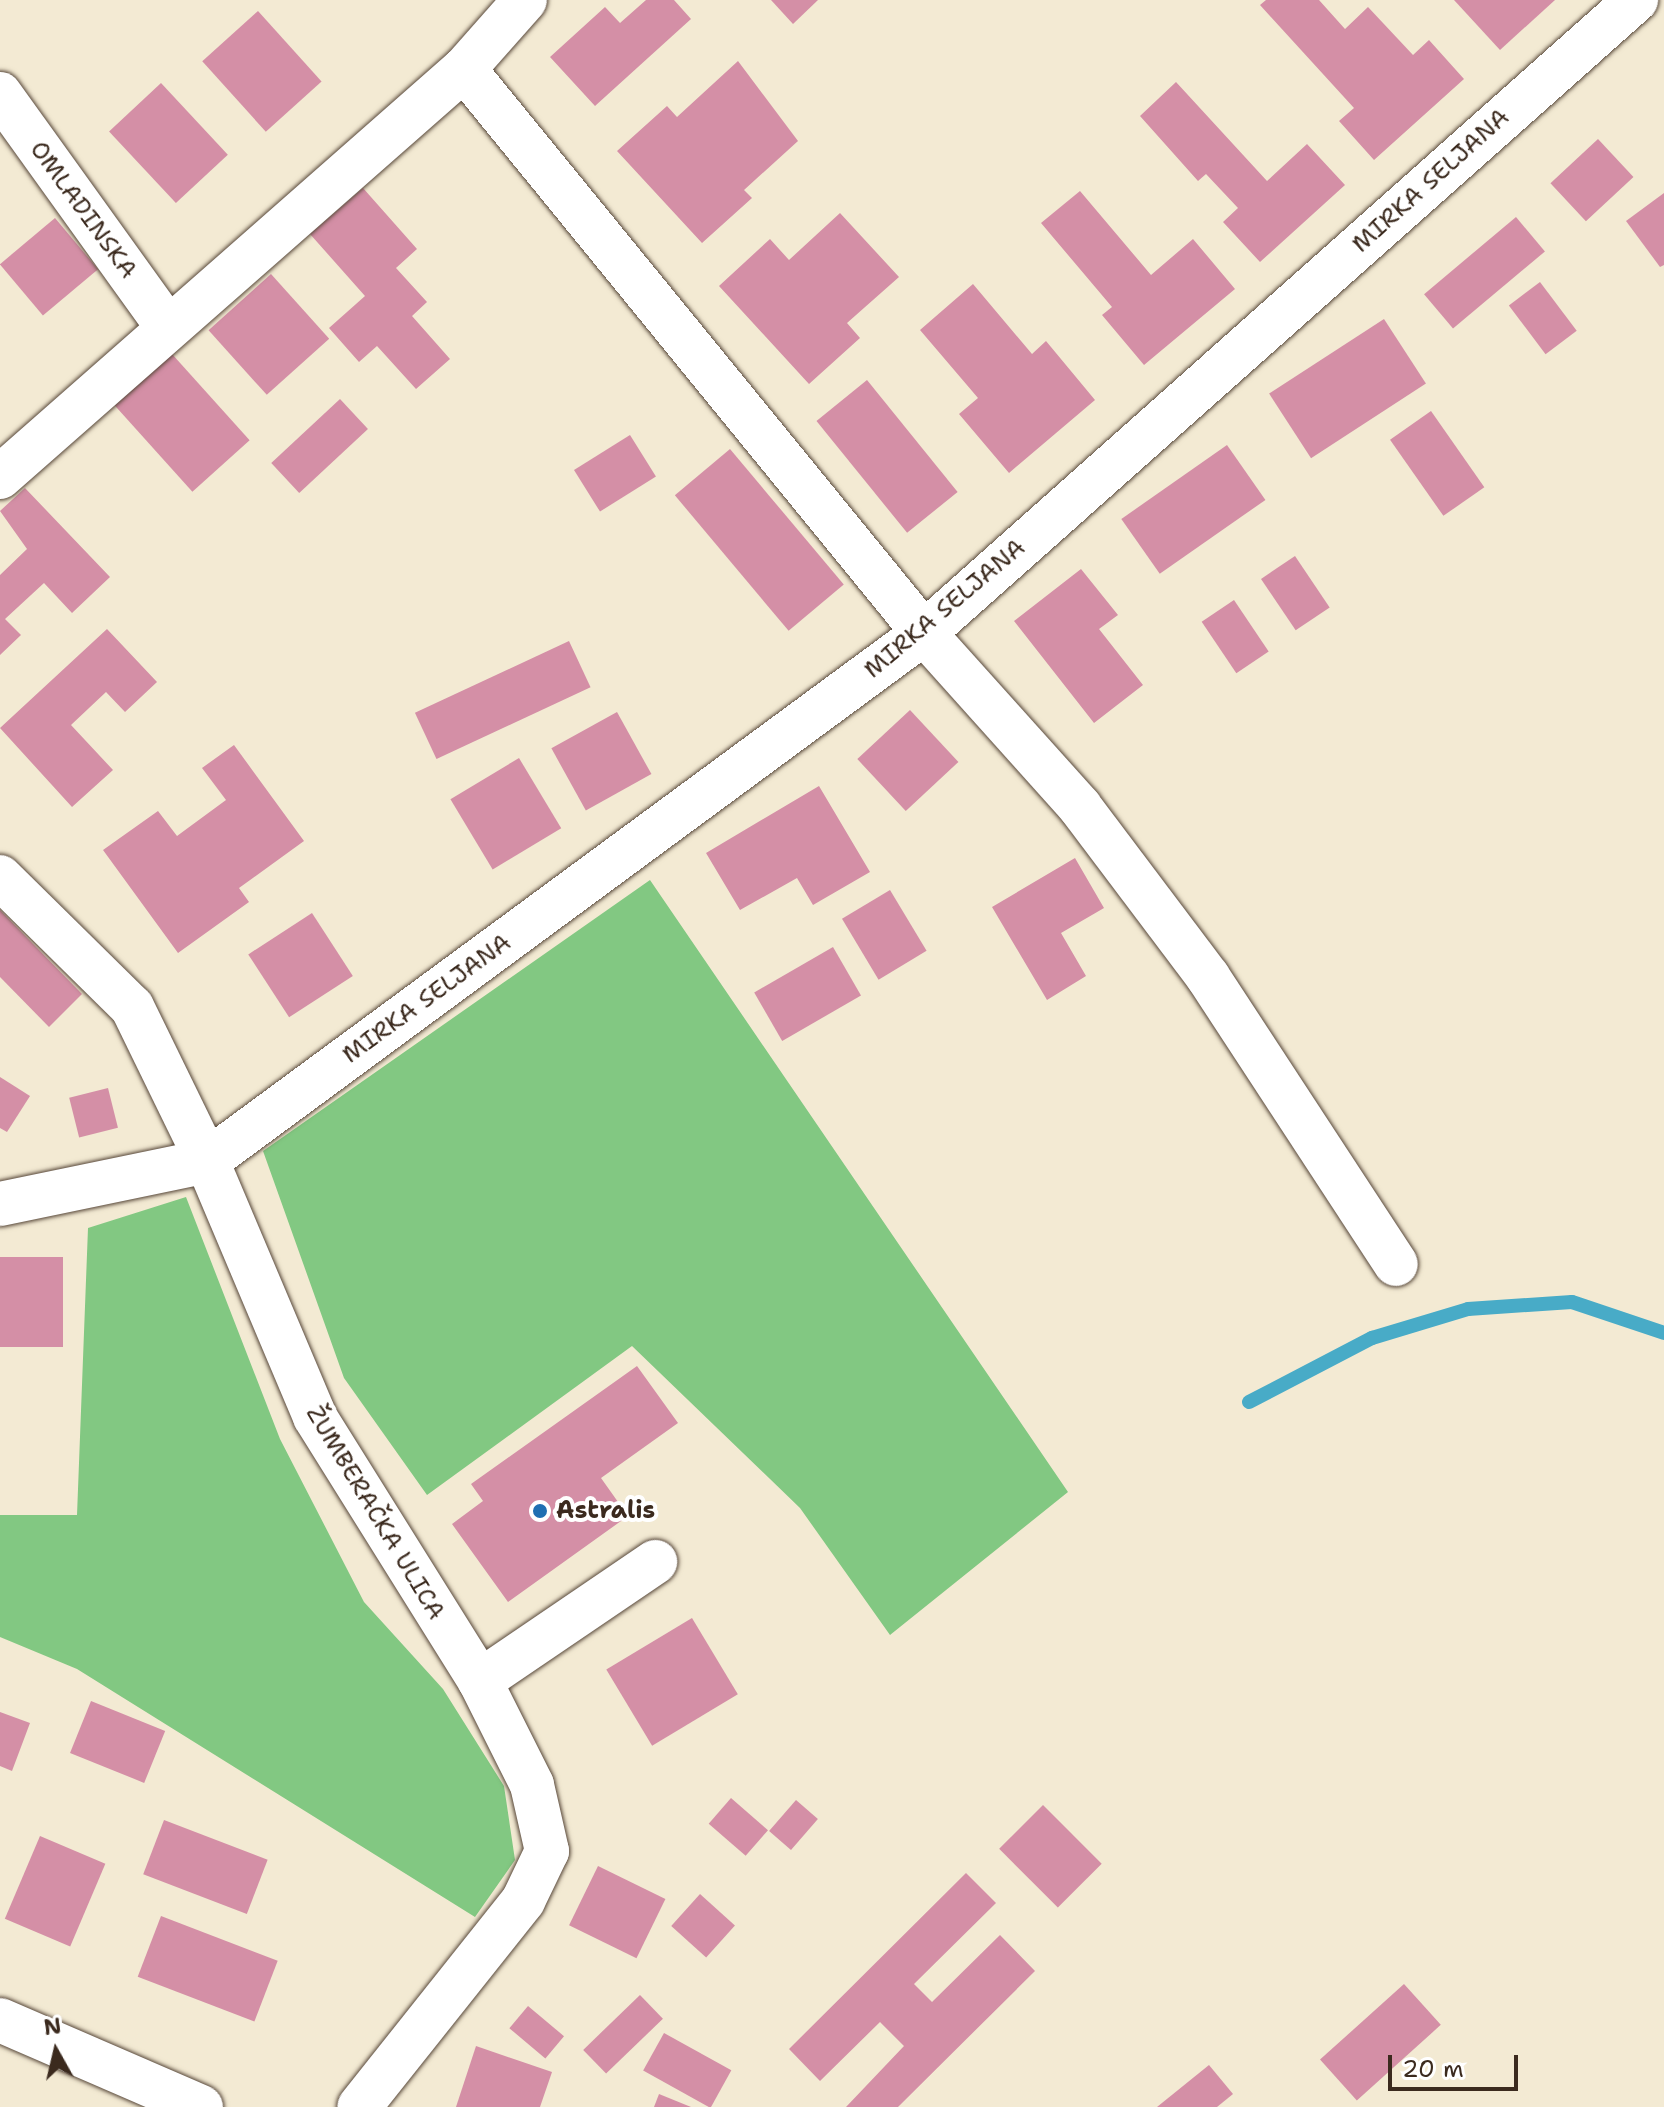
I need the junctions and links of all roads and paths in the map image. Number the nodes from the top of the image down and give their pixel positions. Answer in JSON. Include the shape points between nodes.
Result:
{"nodes":[{"id":1,"x":525,"y":0,"type":"edge"},
{"id":2,"x":1636,"y":0,"type":"edge"},
{"id":3,"x":464,"y":69,"type":"junction"},
{"id":4,"x":0,"y":94,"type":"edge"},
{"id":5,"x":167,"y":326,"type":"junction"},
{"id":6,"x":0,"y":477,"type":"edge"},
{"id":7,"x":924,"y":633,"type":"junction"},
{"id":8,"x":0,"y":877,"type":"edge"},
{"id":9,"x":207,"y":1161,"type":"junction"},
{"id":10,"x":0,"y":1204,"type":"edge"},
{"id":11,"x":1396,"y":1264,"type":"dead end"},
{"id":12,"x":655,"y":1562,"type":"dead end"},
{"id":13,"x":480,"y":1681,"type":"junction"},
{"id":14,"x":0,"y":2020,"type":"edge"},
{"id":15,"x":201,"y":2107,"type":"edge"},
{"id":16,"x":359,"y":2107,"type":"edge"}],
"edges":[{"from":1,"to":3,"type":"street"},
{"from":2,"to":7,"type":"street","name":"MIRKA SELJANA"},
{"from":3,"to":5,"type":"street"},
{"from":3,"to":7,"type":"street"},
{"from":4,"to":5,"type":"street","name":"OMLADINSKA"},
{"from":5,"to":6,"type":"street"},
{"from":7,"to":9,"type":"street","name":"MIRKA SELJANA"},
{"from":7,"to":11,"type":"street","via":[[1080,807],[1208,977]]},
{"from":8,"to":9,"type":"street","name":"ŽUMBERAČKA ULICA","via":[[132,1007]]},
{"from":9,"to":10,"type":"street"},
{"from":9,"to":13,"type":"street","name":"ŽUMBERAČKA ULICA","via":[[315,1417]]},
{"from":12,"to":13,"type":"street"},
{"from":13,"to":16,"type":"street","name":"ŽUMBERAČKA ULICA","via":[[532,1785],[547,1851],[523,1901]]},
{"from":14,"to":15,"type":"street"}]}
